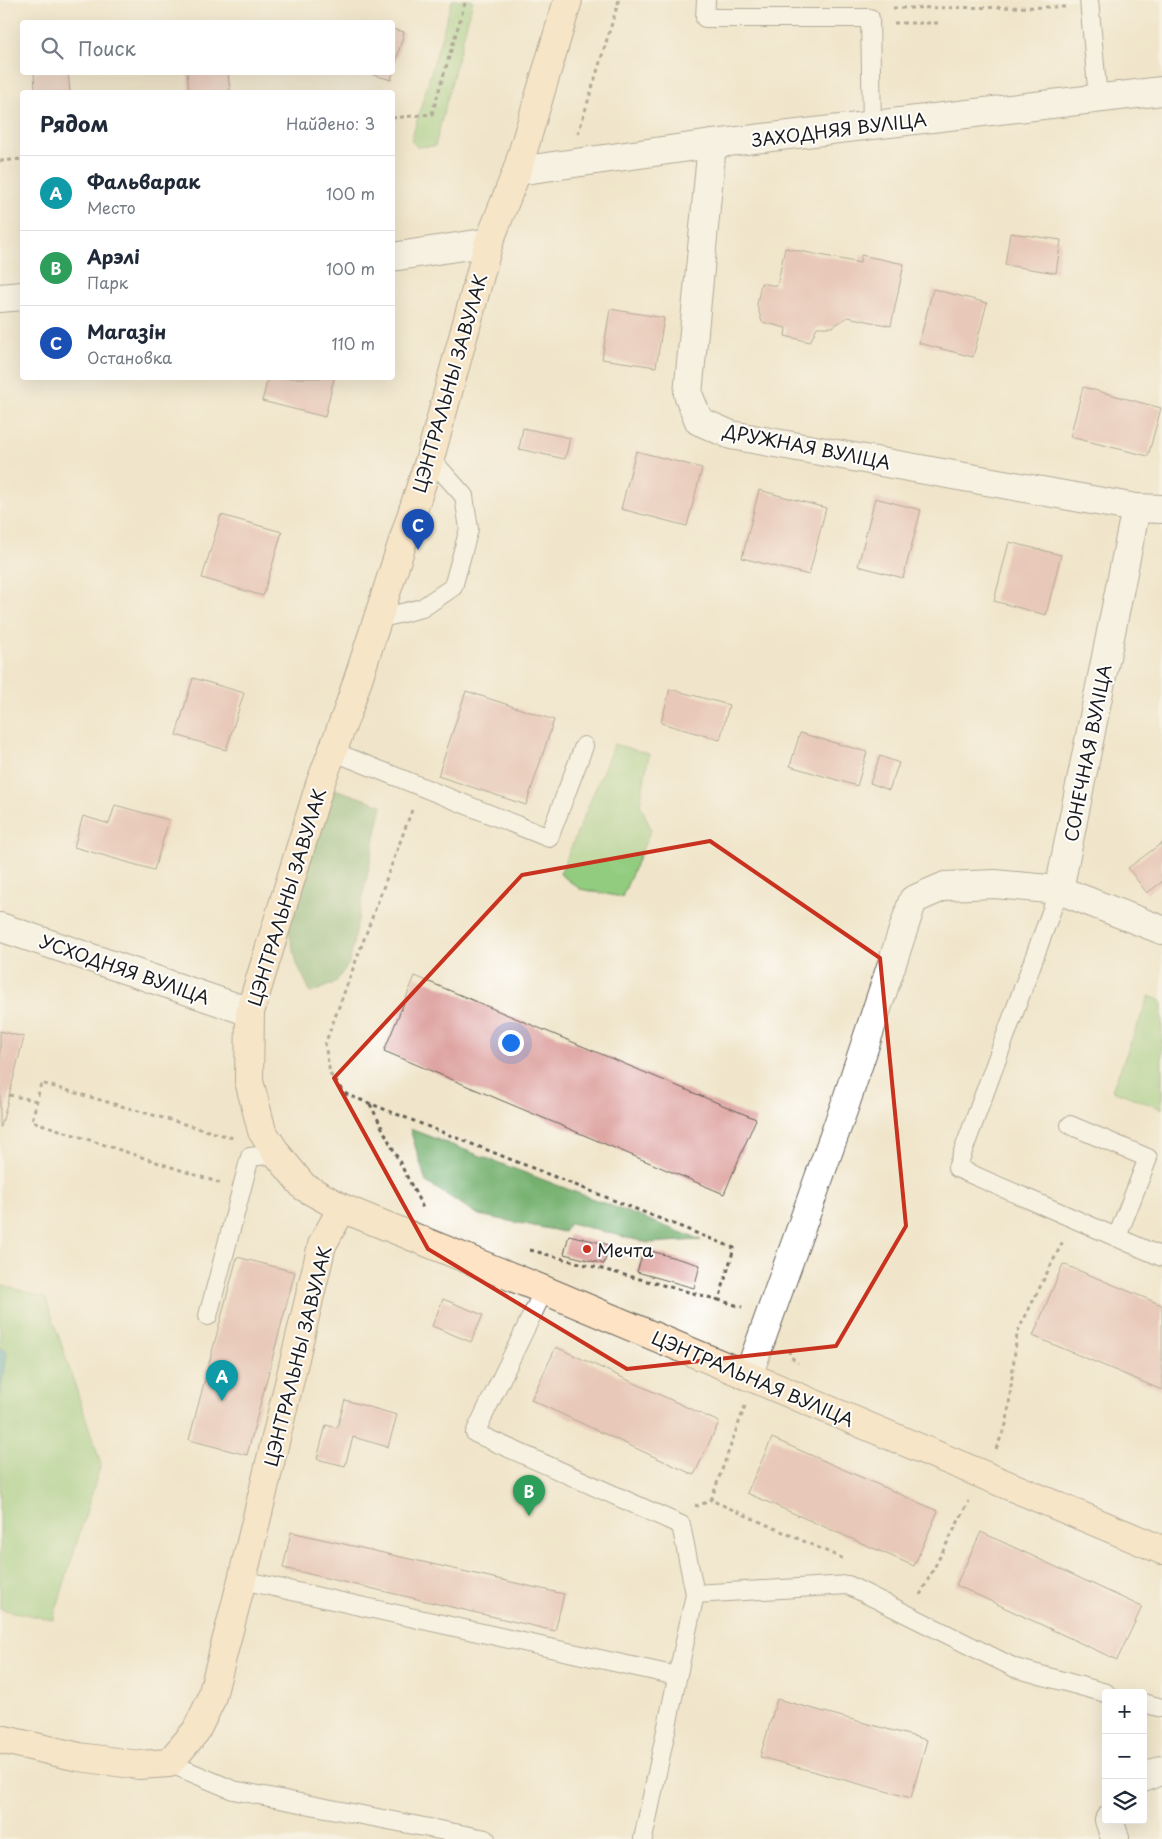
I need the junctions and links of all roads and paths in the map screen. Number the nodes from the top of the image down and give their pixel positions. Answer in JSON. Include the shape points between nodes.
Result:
{"nodes":[{"id":1,"x":466,"y":0,"type":"edge"},
{"id":2,"x":568,"y":0,"type":"edge"},
{"id":3,"x":619,"y":0,"type":"edge"},
{"id":4,"x":706,"y":0,"type":"edge"},
{"id":5,"x":1090,"y":4,"type":"edge"},
{"id":6,"x":885,"y":8,"type":"dead end"},
{"id":7,"x":886,"y":23,"type":"dead end"},
{"id":8,"x":941,"y":23,"type":"dead end"},
{"id":9,"x":1162,"y":91,"type":"edge"},
{"id":10,"x":1098,"y":98,"type":"junction"},
{"id":11,"x":395,"y":118,"type":"edge"},
{"id":12,"x":872,"y":126,"type":"junction"},
{"id":13,"x":712,"y":144,"type":"junction"},
{"id":14,"x":20,"y":159,"type":"edge"},
{"id":15,"x":0,"y":161,"type":"edge"},
{"id":16,"x":569,"y":165,"type":"junction"},
{"id":17,"x":517,"y":171,"type":"junction"},
{"id":18,"x":489,"y":242,"type":"junction"},
{"id":19,"x":395,"y":257,"type":"edge"},
{"id":20,"x":20,"y":296,"type":"edge"},
{"id":21,"x":0,"y":298,"type":"edge"},
{"id":22,"x":430,"y":458,"type":"junction"},
{"id":23,"x":1149,"y":508,"type":"edge"},
{"id":24,"x":378,"y":619,"type":"junction"},
{"id":25,"x":584,"y":746,"type":"dead end"},
{"id":26,"x":332,"y":751,"type":"junction"},
{"id":27,"x":420,"y":786,"type":"junction"},
{"id":28,"x":1059,"y":890,"type":"junction"},
{"id":29,"x":0,"y":927,"type":"edge"},
{"id":30,"x":1162,"y":930,"type":"edge"},
{"id":31,"x":250,"y":1012,"type":"junction"},
{"id":32,"x":9,"y":1095,"type":"dead end"},
{"id":33,"x":37,"y":1101,"type":"junction"},
{"id":34,"x":1070,"y":1125,"type":"dead end"},
{"id":35,"x":277,"y":1154,"type":"junction"},
{"id":36,"x":250,"y":1157,"type":"junction"},
{"id":37,"x":241,"y":1190,"type":"junction"},
{"id":38,"x":342,"y":1208,"type":"junction"},
{"id":39,"x":1074,"y":1218,"type":"junction"},
{"id":40,"x":1117,"y":1237,"type":"junction"},
{"id":41,"x":527,"y":1249,"type":"dead end"},
{"id":42,"x":1162,"y":1257,"type":"edge"},
{"id":43,"x":544,"y":1290,"type":"junction"},
{"id":44,"x":719,"y":1300,"type":"junction"},
{"id":45,"x":208,"y":1316,"type":"dead end"},
{"id":46,"x":770,"y":1316,"type":"junction"},
{"id":47,"x":803,"y":1368,"type":"dead end"},
{"id":48,"x":748,"y":1387,"type":"junction"},
{"id":49,"x":1004,"y":1454,"type":"dead end"},
{"id":50,"x":984,"y":1475,"type":"junction"},
{"id":51,"x":710,"y":1500,"type":"junction"},
{"id":52,"x":689,"y":1502,"type":"dead end"},
{"id":53,"x":1162,"y":1550,"type":"edge"},
{"id":54,"x":851,"y":1562,"type":"dead end"},
{"id":55,"x":242,"y":1580,"type":"junction"},
{"id":56,"x":912,"y":1589,"type":"dead end"},
{"id":57,"x":921,"y":1593,"type":"junction"},
{"id":58,"x":695,"y":1594,"type":"junction"},
{"id":59,"x":910,"y":1615,"type":"junction"},
{"id":60,"x":677,"y":1676,"type":"junction"},
{"id":61,"x":1102,"y":1692,"type":"edge"},
{"id":62,"x":1147,"y":1704,"type":"edge"},
{"id":63,"x":1162,"y":1708,"type":"edge"},
{"id":64,"x":0,"y":1738,"type":"edge"},
{"id":65,"x":169,"y":1763,"type":"junction"},
{"id":66,"x":1162,"y":1770,"type":"edge"},
{"id":67,"x":1147,"y":1776,"type":"edge"},
{"id":68,"x":1110,"y":1824,"type":"edge"},
{"id":69,"x":1115,"y":1838,"type":"edge"},
{"id":70,"x":486,"y":1839,"type":"edge"},
{"id":71,"x":643,"y":1839,"type":"edge"}],
"edges":[{"from":1,"to":11,"type":"path","via":[[432,114]]},
{"from":2,"to":17,"type":"street","name":"ЦЭНТРАЛЬНЫ ЗАВУЛАК"},
{"from":3,"to":16,"type":"path"},
{"from":4,"to":12,"type":"lane","via":[[705,18],[870,18]]},
{"from":5,"to":6,"type":"path"},
{"from":5,"to":10,"type":"lane"},
{"from":7,"to":8,"type":"path"},
{"from":9,"to":10,"type":"street","name":"ЗАХОДНЯЯ ВУЛІЦА"},
{"from":10,"to":12,"type":"street","name":"ЗАХОДНЯЯ ВУЛІЦА"},
{"from":12,"to":13,"type":"street","name":"ЗАХОДНЯЯ ВУЛІЦА"},
{"from":13,"to":16,"type":"street","name":"ЗАХОДНЯЯ ВУЛІЦА"},
{"from":13,"to":23,"type":"street","name":"ДРУЖНАЯ ВУЛІЦА","via":[[688,394],[699,421],[731,435]]},
{"from":14,"to":15,"type":"path"},
{"from":16,"to":17,"type":"street","name":"ЗАХОДНЯЯ ВУЛІЦА"},
{"from":17,"to":18,"type":"street","name":"ЦЭНТРАЛЬНЫ ЗАВУЛАК"},
{"from":18,"to":19,"type":"street"},
{"from":18,"to":22,"type":"street","name":"ЦЭНТРАЛЬНЫ ЗАВУЛАК"},
{"from":20,"to":21,"type":"street"},
{"from":22,"to":24,"type":"street","name":"ЦЭНТРАЛЬНЫ ЗАВУЛАК"},
{"from":22,"to":24,"type":"lane","via":[[464,496],[469,529],[453,586],[422,608]]},
{"from":23,"to":28,"type":"street","name":"СОНЕЧНАЯ ВУЛІЦА"},
{"from":24,"to":26,"type":"street","name":"ЦЭНТРАЛЬНЫ ЗАВУЛАК"},
{"from":25,"to":27,"type":"lane","via":[[549,838]]},
{"from":26,"to":27,"type":"lane"},
{"from":26,"to":31,"type":"street","name":"ЦЭНТРАЛЬНЫ ЗАВУЛАК"},
{"from":27,"to":44,"type":"path","via":[[325,1044],[330,1074],[346,1094],[734,1248]]},
{"from":28,"to":30,"type":"street"},
{"from":28,"to":39,"type":"lane","via":[[957,1168]]},
{"from":28,"to":46,"type":"street","via":[[994,884],[945,886],[913,900]]},
{"from":29,"to":31,"type":"street","name":"УСХОДНЯЯ ВУЛІЦА"},
{"from":31,"to":35,"type":"street","name":"ЦЭНТРАЛЬНЫ ЗАВУЛАК","via":[[249,1081],[262,1131]]},
{"from":32,"to":33,"type":"path"},
{"from":33,"to":36,"type":"path","via":[[41,1083],[235,1139]]},
{"from":33,"to":37,"type":"path","via":[[32,1121]]},
{"from":34,"to":40,"type":"lane","via":[[1148,1158]]},
{"from":35,"to":36,"type":"lane"},
{"from":35,"to":38,"type":"street","name":"ЦЭНТРАЛЬНЫ ЗАВУЛАК","via":[[304,1187]]},
{"from":36,"to":37,"type":"lane"},
{"from":37,"to":45,"type":"lane"},
{"from":38,"to":43,"type":"street","name":"ЦЭНТРАЛЬНАЯ ВУЛІЦА"},
{"from":38,"to":55,"type":"street","name":"ЦЭНТРАЛЬНЫ ЗАВУЛАК","via":[[322,1245]]},
{"from":39,"to":40,"type":"lane"},
{"from":39,"to":49,"type":"path","via":[[1017,1333],[1008,1422],[995,1450]]},
{"from":40,"to":42,"type":"lane"},
{"from":41,"to":44,"type":"path"},
{"from":43,"to":48,"type":"street","name":"ЦЭНТРАЛЬНАЯ ВУЛІЦА"},
{"from":43,"to":58,"type":"lane","via":[[475,1433],[681,1526]]},
{"from":44,"to":46,"type":"path"},
{"from":46,"to":47,"type":"path","via":[[785,1322],[790,1356]]},
{"from":46,"to":48,"type":"street"},
{"from":48,"to":50,"type":"street","name":"ЦЭНТРАЛЬНАЯ ВУЛІЦА"},
{"from":48,"to":51,"type":"path"},
{"from":50,"to":53,"type":"street","name":"ЦЭНТРАЛЬНАЯ ВУЛІЦА"},
{"from":50,"to":57,"type":"path"},
{"from":51,"to":52,"type":"path","via":[[698,1506]]},
{"from":51,"to":54,"type":"path"},
{"from":55,"to":60,"type":"lane"},
{"from":55,"to":65,"type":"street","name":"ЦЭНТРАЛЬНЫ ЗАВУЛАК","via":[[212,1700],[196,1730]]},
{"from":56,"to":57,"type":"path"},
{"from":57,"to":59,"type":"path"},
{"from":58,"to":59,"type":"lane","via":[[848,1585]]},
{"from":58,"to":60,"type":"lane"},
{"from":59,"to":61,"type":"lane","via":[[1015,1668]]},
{"from":60,"to":71,"type":"lane"},
{"from":62,"to":63,"type":"lane"},
{"from":64,"to":65,"type":"street","via":[[79,1757],[139,1766]]},
{"from":65,"to":70,"type":"lane","via":[[233,1790]]},
{"from":66,"to":67,"type":"street"},
{"from":68,"to":69,"type":"street"}]}
